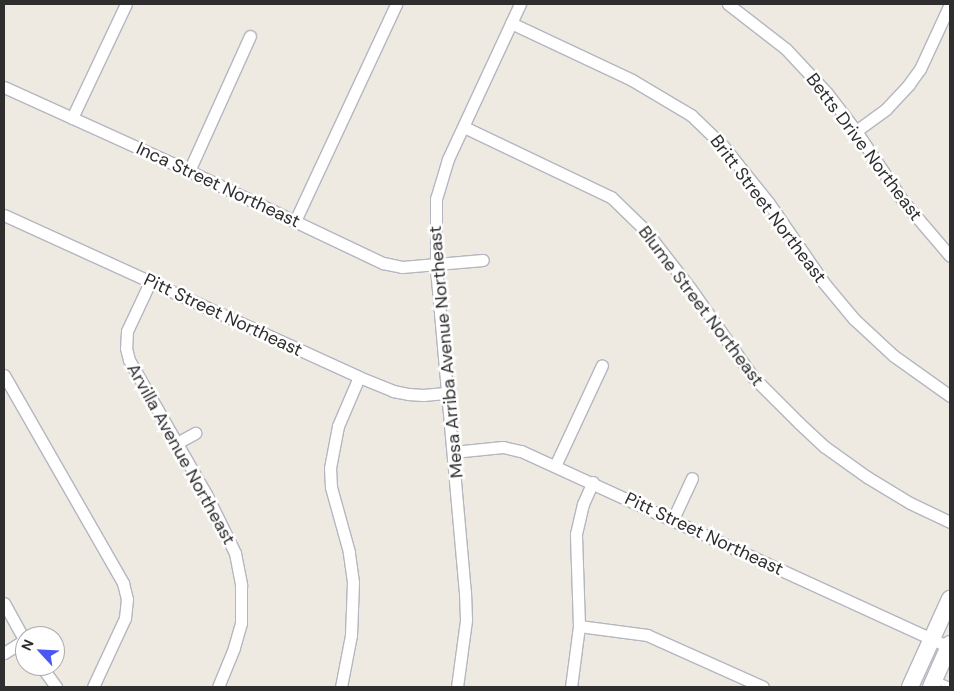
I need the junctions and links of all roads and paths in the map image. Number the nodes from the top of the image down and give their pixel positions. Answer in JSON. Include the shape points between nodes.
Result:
{"nodes":[{"id":1,"x":126,"y":4,"type":"edge"},
{"id":2,"x":396,"y":4,"type":"edge"},
{"id":3,"x":520,"y":4,"type":"edge"},
{"id":4,"x":728,"y":4,"type":"edge"},
{"id":5,"x":950,"y":4,"type":"edge"},
{"id":6,"x":511,"y":23,"type":"junction"},
{"id":7,"x":250,"y":36,"type":"dead end"},
{"id":8,"x":4,"y":87,"type":"edge"},
{"id":9,"x":72,"y":118,"type":"junction"},
{"id":10,"x":464,"y":127,"type":"junction"},
{"id":11,"x":856,"y":131,"type":"junction"},
{"id":12,"x":189,"y":171,"type":"junction"},
{"id":13,"x":4,"y":215,"type":"edge"},
{"id":14,"x":294,"y":221,"type":"junction"},
{"id":15,"x":950,"y":256,"type":"edge"},
{"id":16,"x":483,"y":260,"type":"dead end"},
{"id":17,"x":436,"y":265,"type":"junction"},
{"id":18,"x":150,"y":282,"type":"junction"},
{"id":19,"x":602,"y":365,"type":"dead end"},
{"id":20,"x":4,"y":375,"type":"edge"},
{"id":21,"x":360,"y":377,"type":"junction"},
{"id":22,"x":448,"y":392,"type":"junction"},
{"id":23,"x":950,"y":396,"type":"edge"},
{"id":24,"x":195,"y":433,"type":"dead end"},
{"id":25,"x":177,"y":443,"type":"junction"},
{"id":26,"x":454,"y":452,"type":"junction"},
{"id":27,"x":555,"y":466,"type":"junction"},
{"id":28,"x":692,"y":478,"type":"dead end"},
{"id":29,"x":593,"y":482,"type":"junction"},
{"id":30,"x":673,"y":519,"type":"junction"},
{"id":31,"x":950,"y":522,"type":"edge"},
{"id":32,"x":950,"y":600,"type":"edge"},
{"id":33,"x":4,"y":603,"type":"edge"},
{"id":34,"x":17,"y":626,"type":"edge"},
{"id":35,"x":579,"y":626,"type":"junction"},
{"id":36,"x":932,"y":640,"type":"junction"},
{"id":37,"x":950,"y":646,"type":"edge"},
{"id":38,"x":15,"y":647,"type":"edge"},
{"id":39,"x":4,"y":653,"type":"edge"},
{"id":40,"x":48,"y":676,"type":"edge"},
{"id":41,"x":932,"y":683,"type":"edge"},
{"id":42,"x":950,"y":686,"type":"edge"},
{"id":43,"x":56,"y":687,"type":"edge"},
{"id":44,"x":93,"y":687,"type":"edge"},
{"id":45,"x":218,"y":687,"type":"edge"},
{"id":46,"x":341,"y":687,"type":"edge"},
{"id":47,"x":456,"y":687,"type":"edge"},
{"id":48,"x":571,"y":687,"type":"edge"},
{"id":49,"x":763,"y":687,"type":"edge"},
{"id":50,"x":910,"y":687,"type":"edge"}],
"edges":[{"from":1,"to":9,"type":"street"},
{"from":2,"to":14,"type":"street"},
{"from":3,"to":6,"type":"street","name":"Mesa Arriba Avenue Northeast"},
{"from":4,"to":11,"type":"street","name":"Betts Drive Northeast","via":[[786,50],[827,93]]},
{"from":5,"to":11,"type":"street","via":[[920,69],[909,84],[886,110]]},
{"from":6,"to":10,"type":"street","name":"Mesa Arriba Avenue Northeast"},
{"from":6,"to":23,"type":"street","name":"Britt Street Northeast","via":[[632,80],[691,115],[723,146],[768,202],[824,283],[854,319],[894,356]]},
{"from":7,"to":12,"type":"street"},
{"from":8,"to":9,"type":"street","name":"Inca Street Northeast"},
{"from":9,"to":12,"type":"street","name":"Inca Street Northeast"},
{"from":10,"to":17,"type":"street","name":"Mesa Arriba Avenue Northeast","via":[[448,159],[436,199]]},
{"from":10,"to":31,"type":"street","name":"Blume Street Northeast","via":[[611,197],[645,230],[753,377],[798,423],[825,447],[868,477],[910,503]]},
{"from":11,"to":15,"type":"street","name":"Betts Drive Northeast","via":[[903,200]]},
{"from":12,"to":14,"type":"street","name":"Inca Street Northeast"},
{"from":13,"to":18,"type":"street","name":"Pitt Street Northeast"},
{"from":14,"to":17,"type":"street","name":"Inca Street Northeast","via":[[383,263]]},
{"from":16,"to":17,"type":"street","name":"Inca Street Northeast"},
{"from":17,"to":22,"type":"street","name":"Mesa Arriba Avenue Northeast"},
{"from":18,"to":21,"type":"street","name":"Pitt Street Northeast"},
{"from":18,"to":25,"type":"street","name":"Arvilla Avenue Northeast","via":[[128,331],[126,348],[136,376]]},
{"from":19,"to":27,"type":"street"},
{"from":20,"to":44,"type":"street","via":[[123,583],[127,599],[125,618]]},
{"from":21,"to":22,"type":"street","name":"Pitt Street Northeast","via":[[408,394]]},
{"from":21,"to":46,"type":"street","via":[[338,426],[330,468],[331,487],[349,552],[353,582],[352,635]]},
{"from":22,"to":26,"type":"street","name":"Mesa Arriba Avenue Northeast"},
{"from":24,"to":25,"type":"street"},
{"from":25,"to":45,"type":"street","name":"Arvilla Avenue Northeast","via":[[235,553],[241,585],[240,623]]},
{"from":26,"to":27,"type":"street","name":"Pitt Street Northeast","via":[[512,448]]},
{"from":26,"to":47,"type":"street","name":"Mesa Arriba Avenue Northeast","via":[[466,620]]},
{"from":27,"to":29,"type":"street","name":"Pitt Street Northeast"},
{"from":28,"to":30,"type":"street"},
{"from":29,"to":30,"type":"street","name":"Pitt Street Northeast"},
{"from":29,"to":35,"type":"street","via":[[583,504],[576,534]]},
{"from":30,"to":36,"type":"street","name":"Pitt Street Northeast"},
{"from":32,"to":36,"type":"main road"},
{"from":33,"to":34,"type":"street"},
{"from":35,"to":48,"type":"street"},
{"from":35,"to":49,"type":"street","via":[[647,635]]},
{"from":36,"to":37,"type":"street","name":"Pitt Street Northeast"},
{"from":36,"to":50,"type":"main road"},
{"from":37,"to":41,"type":"main road"},
{"from":38,"to":39,"type":"street"},
{"from":40,"to":43,"type":"street"},
{"from":41,"to":42,"type":"lane"}]}
